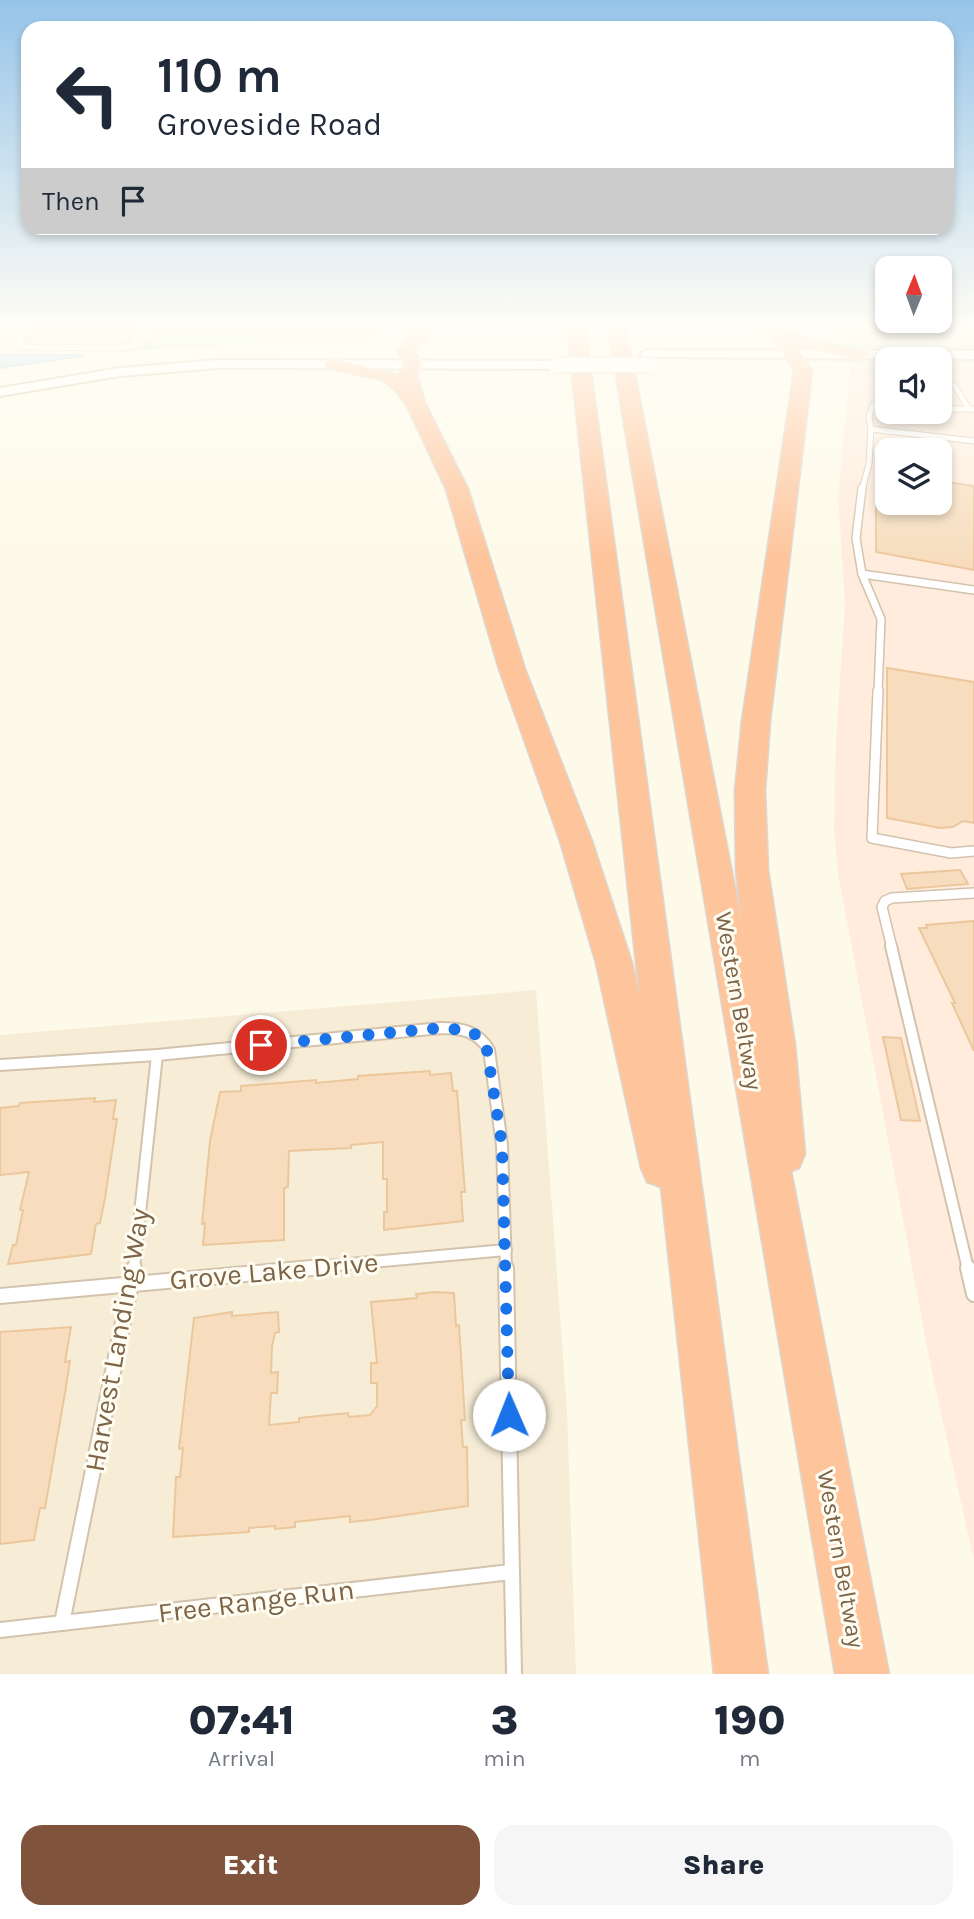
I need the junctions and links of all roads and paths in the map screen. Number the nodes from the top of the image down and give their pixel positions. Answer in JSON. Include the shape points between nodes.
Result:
{"nodes":[{"id":1,"x":417,"y":406,"type":"edge"},
{"id":2,"x":571,"y":406,"type":"edge"},
{"id":3,"x":631,"y":406,"type":"edge"},
{"id":4,"x":794,"y":406,"type":"edge"},
{"id":5,"x":873,"y":406,"type":"edge"},
{"id":6,"x":952,"y":409,"type":"edge"},
{"id":7,"x":972,"y":409,"type":"edge"},
{"id":8,"x":871,"y":429,"type":"junction"},
{"id":9,"x":974,"y":441,"type":"edge"},
{"id":10,"x":862,"y":574,"type":"junction"},
{"id":11,"x":974,"y":590,"type":"edge"},
{"id":12,"x":974,"y":851,"type":"edge"},
{"id":13,"x":974,"y":893,"type":"edge"},
{"id":14,"x":157,"y":1055,"type":"junction"},
{"id":15,"x":0,"y":1065,"type":"edge"},
{"id":16,"x":506,"y":1250,"type":"junction"},
{"id":17,"x":132,"y":1284,"type":"junction"},
{"id":18,"x":974,"y":1294,"type":"edge"},
{"id":19,"x":0,"y":1296,"type":"edge"},
{"id":20,"x":799,"y":1317,"type":"junction"},
{"id":21,"x":717,"y":1465,"type":"junction"},
{"id":22,"x":511,"y":1572,"type":"junction"},
{"id":23,"x":62,"y":1623,"type":"junction"},
{"id":24,"x":0,"y":1630,"type":"edge"},
{"id":25,"x":514,"y":1674,"type":"edge"},
{"id":26,"x":741,"y":1674,"type":"edge"},
{"id":27,"x":862,"y":1674,"type":"edge"}],
"edges":[{"from":1,"to":21,"type":"highway","via":[[457,489],[512,669],[576,841],[614,963],[656,1144]]},
{"from":2,"to":21,"type":"highway"},
{"from":3,"to":20,"type":"highway","name":"Western Beltway"},
{"from":4,"to":20,"type":"highway","via":[[750,791],[752,870],[776,1045]]},
{"from":5,"to":8,"type":"lane"},
{"from":6,"to":7,"type":"lane"},
{"from":8,"to":9,"type":"lane"},
{"from":8,"to":10,"type":"lane","via":[[856,538]]},
{"from":10,"to":11,"type":"lane"},
{"from":10,"to":12,"type":"lane","via":[[881,619],[872,838],[951,853]]},
{"from":13,"to":18,"type":"lane","via":[[892,898],[882,907]]},
{"from":14,"to":15,"type":"lane"},
{"from":14,"to":16,"type":"lane","via":[[441,1028],[477,1034],[489,1050],[502,1145]]},
{"from":14,"to":17,"type":"lane","name":"Harvest Landing Way"},
{"from":16,"to":17,"type":"lane","name":"Grove Lake Drive"},
{"from":16,"to":22,"type":"lane"},
{"from":17,"to":19,"type":"lane","name":"Grove Lake Drive"},
{"from":17,"to":23,"type":"lane","name":"Harvest Landing Way"},
{"from":20,"to":27,"type":"highway","name":"Western Beltway"},
{"from":21,"to":26,"type":"highway"},
{"from":22,"to":23,"type":"lane","name":"Free Range Run"},
{"from":22,"to":25,"type":"lane"},
{"from":23,"to":24,"type":"lane","name":"Free Range Run"}]}
